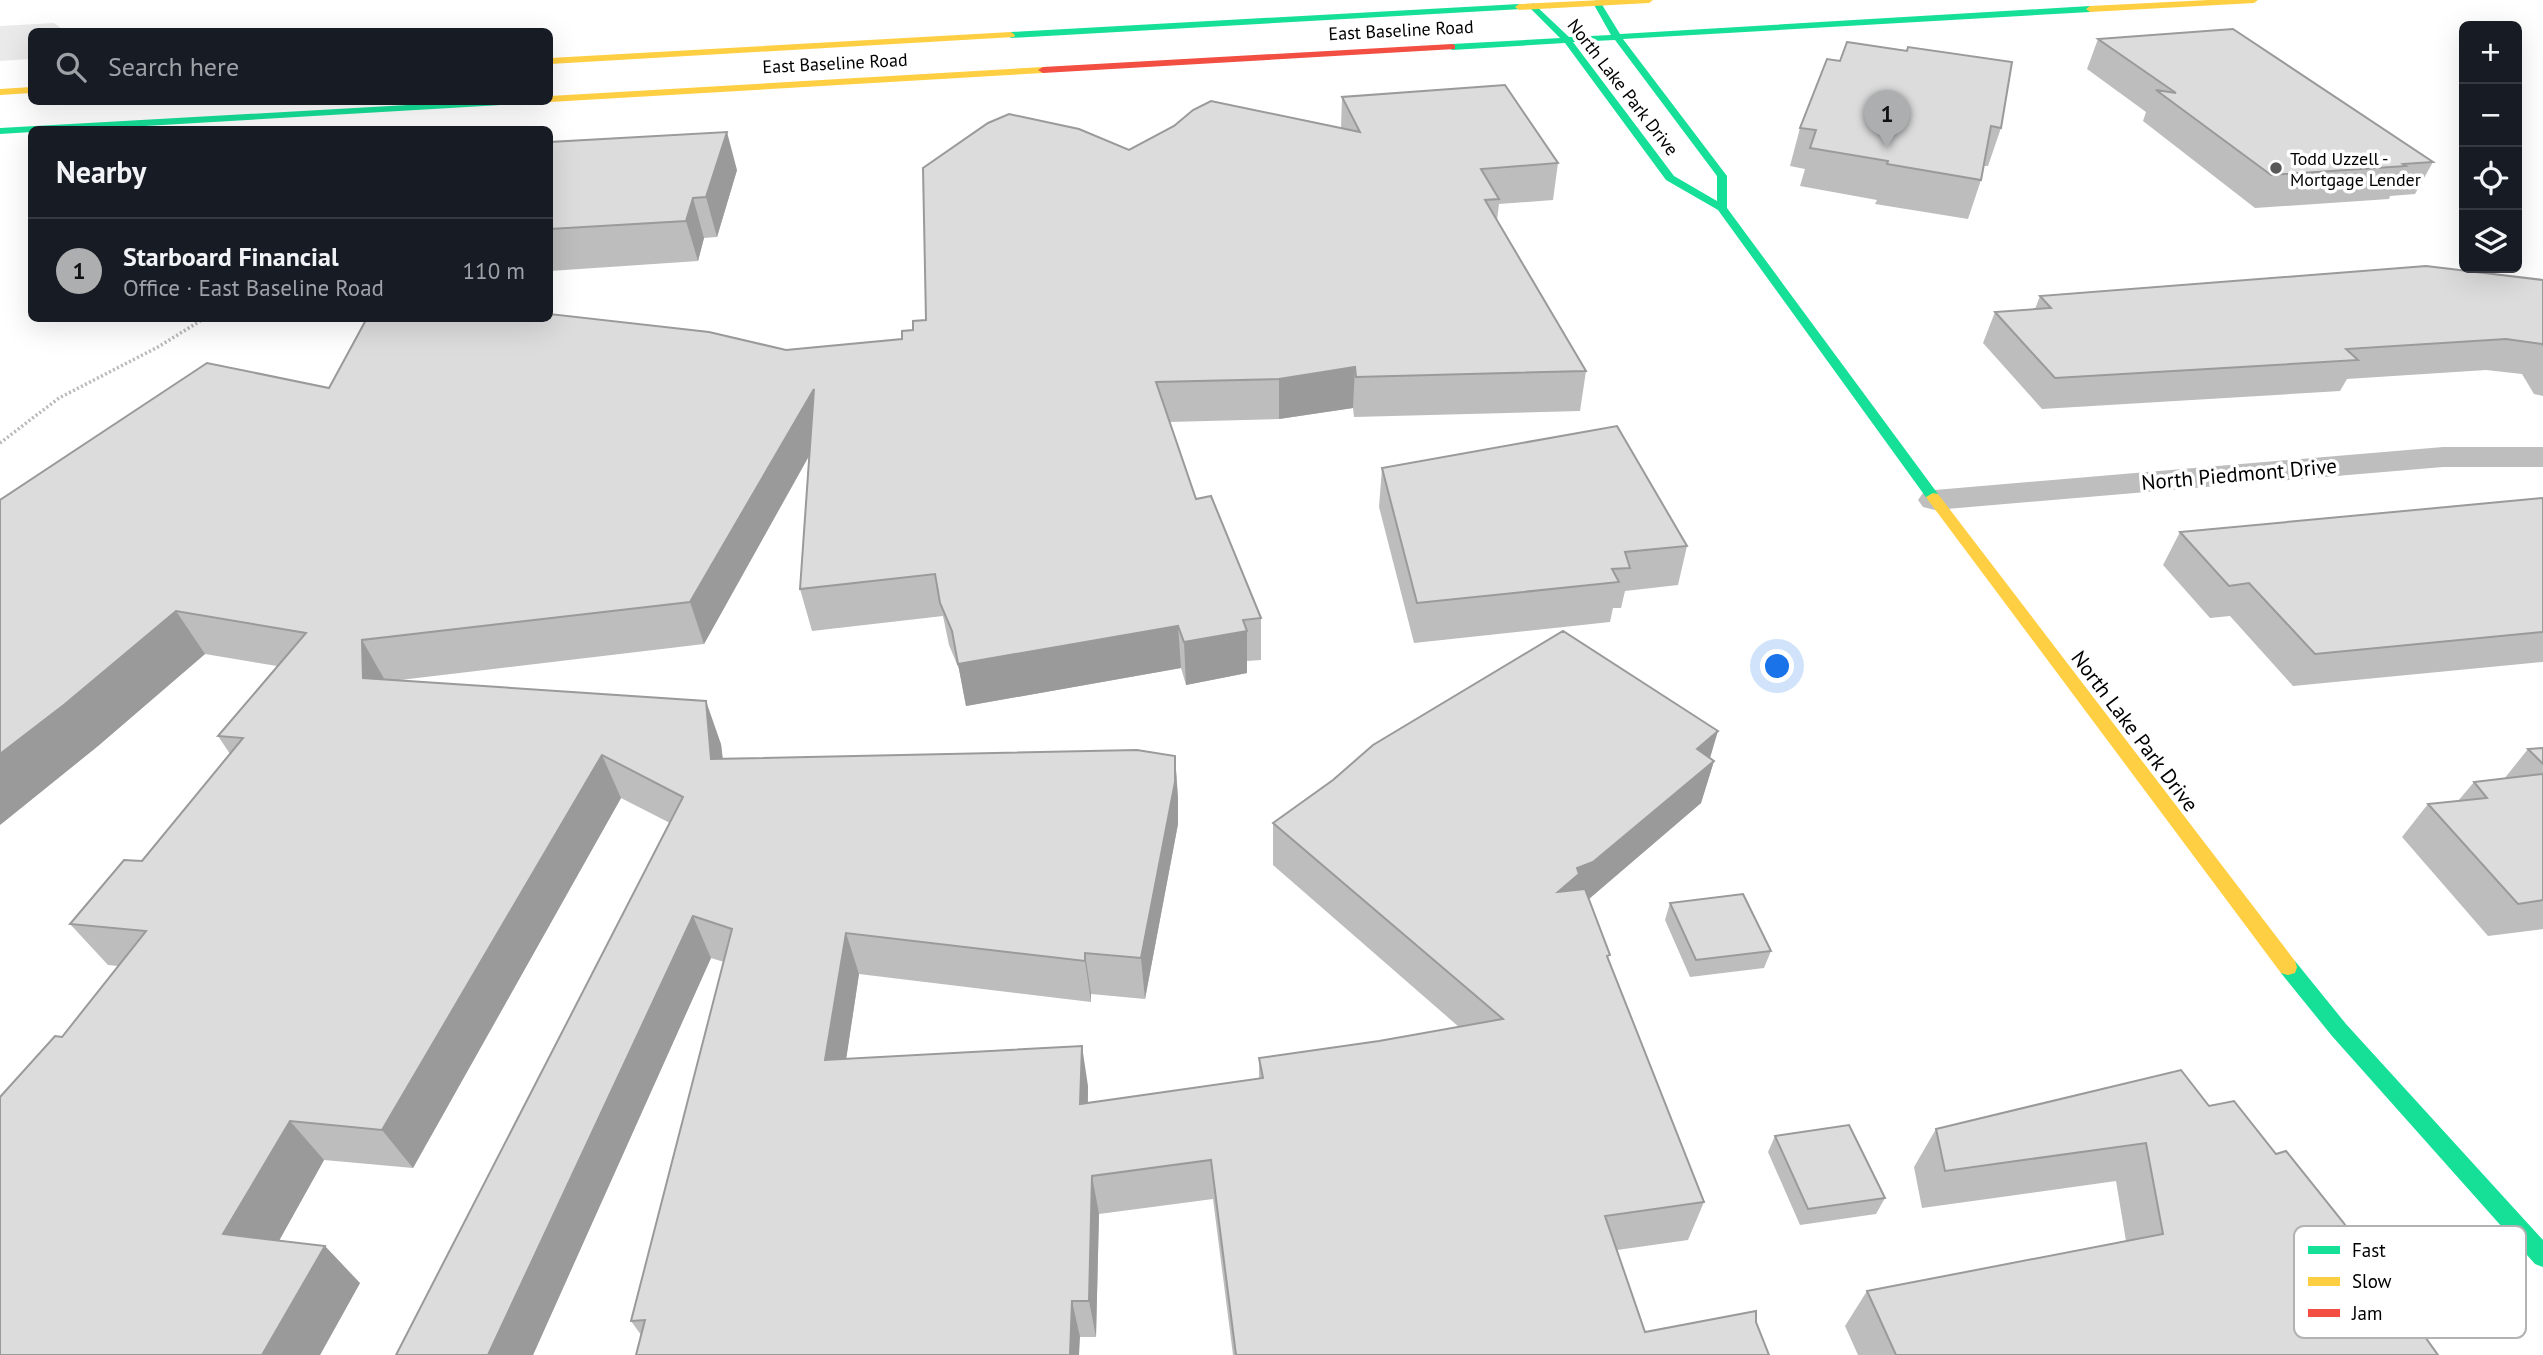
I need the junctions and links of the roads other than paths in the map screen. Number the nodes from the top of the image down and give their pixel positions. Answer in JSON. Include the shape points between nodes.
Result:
{"nodes":[{"id":1,"x":1649,"y":0,"type":"edge"},
{"id":2,"x":2254,"y":0,"type":"edge"},
{"id":3,"x":1596,"y":1,"type":"edge"},
{"id":4,"x":1531,"y":3,"type":"edge"},
{"id":5,"x":1617,"y":37,"type":"junction"},
{"id":6,"x":1567,"y":40,"type":"junction"},
{"id":7,"x":553,"y":61,"type":"edge"},
{"id":8,"x":831,"y":63,"type":"junction"},
{"id":9,"x":28,"y":90,"type":"edge"},
{"id":10,"x":0,"y":92,"type":"edge"},
{"id":11,"x":553,"y":99,"type":"edge"},
{"id":12,"x":449,"y":105,"type":"edge"},
{"id":13,"x":86,"y":126,"type":"edge"},
{"id":14,"x":28,"y":129,"type":"edge"},
{"id":15,"x":0,"y":131,"type":"edge"},
{"id":16,"x":1722,"y":208,"type":"junction"},
{"id":17,"x":2543,"y":457,"type":"edge"},
{"id":18,"x":1935,"y":500,"type":"junction"},
{"id":19,"x":2516,"y":1226,"type":"edge"},
{"id":20,"x":2526,"y":1237,"type":"edge"},
{"id":21,"x":2543,"y":1256,"type":"edge"}],
"edges":[{"from":1,"to":3,"type":"main road","name":"East Baseline Road"},
{"from":2,"to":5,"type":"main road","name":"East Baseline Road"},
{"from":3,"to":4,"type":"main road","name":"East Baseline Road"},
{"from":3,"to":5,"type":"main road","name":"North Lake Park Drive"},
{"from":4,"to":6,"type":"main road","name":"North Lake Park Drive"},
{"from":4,"to":8,"type":"main road","name":"East Baseline Road"},
{"from":5,"to":6,"type":"main road","name":"East Baseline Road"},
{"from":5,"to":16,"type":"main road","name":"North Lake Park Drive","via":[[1722,176]]},
{"from":6,"to":8,"type":"main road","name":"East Baseline Road"},
{"from":6,"to":16,"type":"main road","name":"North Lake Park Drive","via":[[1670,178]]},
{"from":7,"to":8,"type":"main road","name":"East Baseline Road"},
{"from":8,"to":11,"type":"main road","name":"East Baseline Road"},
{"from":9,"to":10,"type":"main road"},
{"from":12,"to":13,"type":"main road"},
{"from":14,"to":15,"type":"main road"},
{"from":16,"to":18,"type":"main road","name":"North Lake Park Drive"},
{"from":17,"to":18,"type":"street","name":"North Piedmont Drive","via":[[2443,457]]},
{"from":18,"to":19,"type":"main road","name":"North Lake Park Drive","via":[[2247,916],[2339,1030]]},
{"from":20,"to":21,"type":"main road","name":"North Lake Park Drive"}]}
